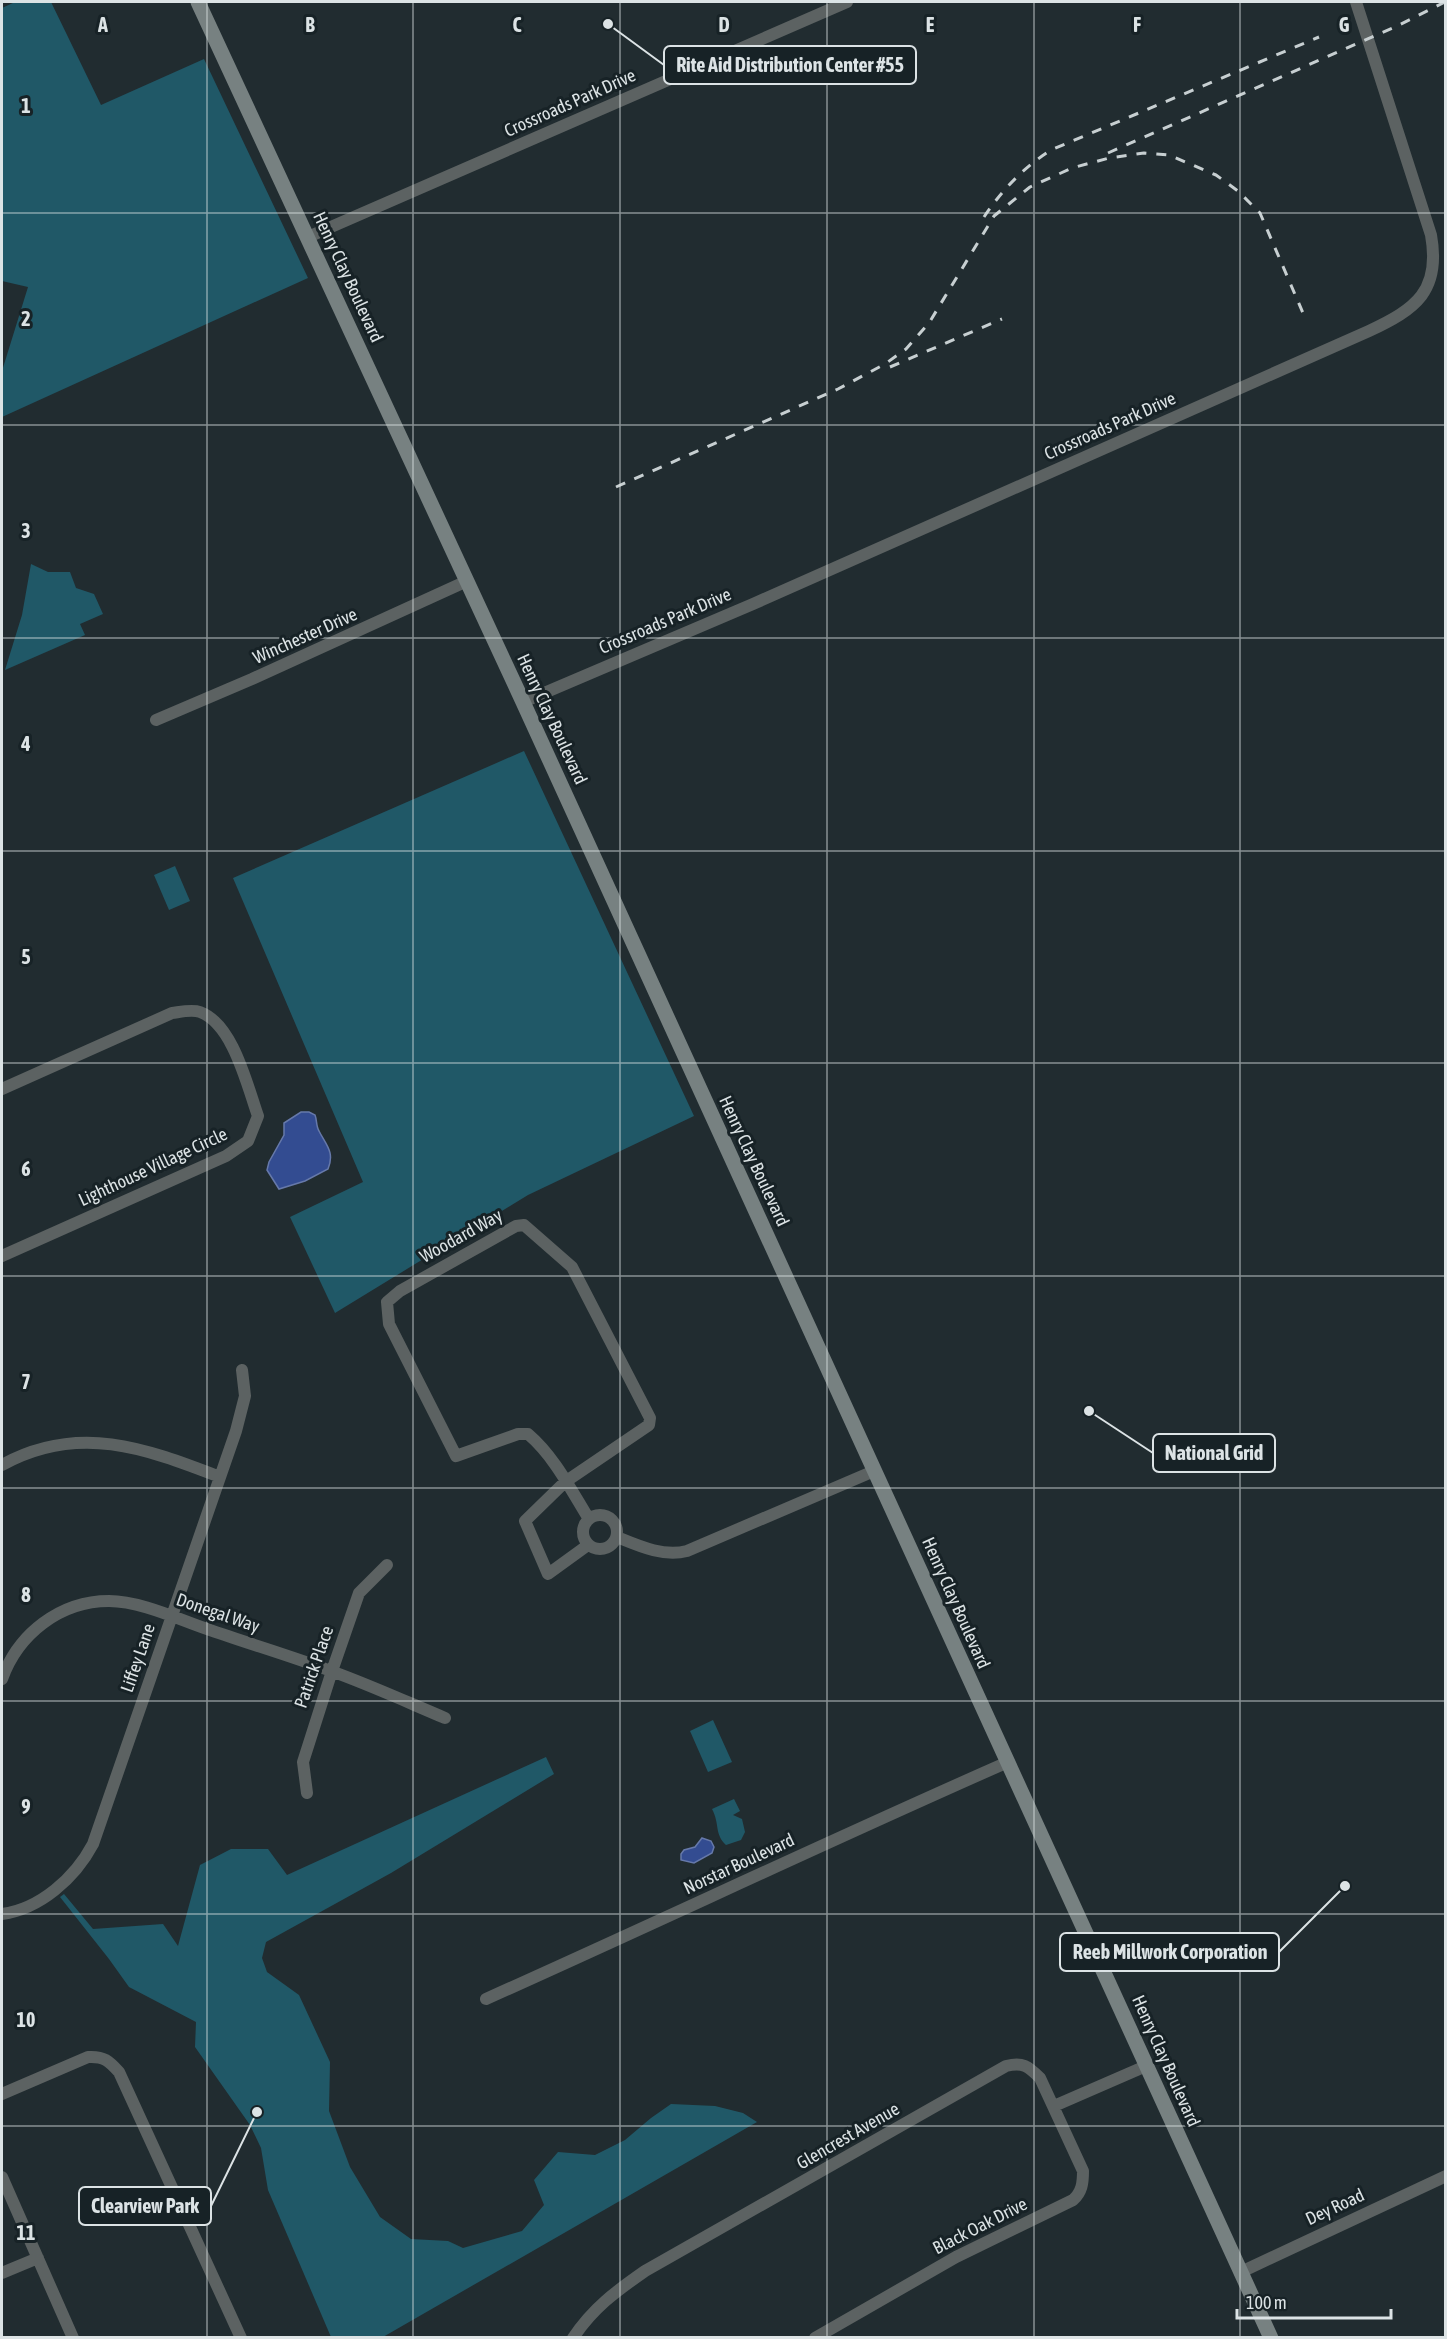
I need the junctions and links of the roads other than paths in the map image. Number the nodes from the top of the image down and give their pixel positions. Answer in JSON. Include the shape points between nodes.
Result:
{"nodes":[{"id":1,"x":198,"y":2,"type":"edge"},
{"id":2,"x":847,"y":2,"type":"edge"},
{"id":3,"x":1356,"y":2,"type":"edge"},
{"id":4,"x":308,"y":237,"type":"junction"},
{"id":5,"x":467,"y":581,"type":"junction"},
{"id":6,"x":523,"y":702,"type":"junction"},
{"id":7,"x":156,"y":720,"type":"dead end"},
{"id":8,"x":2,"y":1089,"type":"edge"},
{"id":9,"x":2,"y":1256,"type":"edge"},
{"id":10,"x":242,"y":1370,"type":"dead end"},
{"id":11,"x":2,"y":1465,"type":"edge"},
{"id":12,"x":874,"y":1471,"type":"junction"},
{"id":13,"x":220,"y":1477,"type":"junction"},
{"id":14,"x":565,"y":1482,"type":"junction"},
{"id":15,"x":589,"y":1519,"type":"junction"},
{"id":16,"x":617,"y":1537,"type":"junction"},
{"id":17,"x":588,"y":1545,"type":"junction"},
{"id":18,"x":387,"y":1565,"type":"dead end"},
{"id":19,"x":171,"y":1616,"type":"junction"},
{"id":20,"x":332,"y":1671,"type":"junction"},
{"id":21,"x":2,"y":1679,"type":"edge"},
{"id":22,"x":446,"y":1718,"type":"dead end"},
{"id":23,"x":1008,"y":1762,"type":"junction"},
{"id":24,"x":307,"y":1793,"type":"dead end"},
{"id":25,"x":2,"y":1914,"type":"edge"},
{"id":26,"x":486,"y":1999,"type":"dead end"},
{"id":27,"x":1146,"y":2066,"type":"junction"},
{"id":28,"x":2,"y":2094,"type":"edge"},
{"id":29,"x":1054,"y":2106,"type":"junction"},
{"id":30,"x":1446,"y":2176,"type":"edge"},
{"id":31,"x":2,"y":2178,"type":"edge"},
{"id":32,"x":38,"y":2258,"type":"junction"},
{"id":33,"x":1241,"y":2272,"type":"junction"},
{"id":34,"x":2,"y":2273,"type":"edge"},
{"id":35,"x":73,"y":2337,"type":"edge"},
{"id":36,"x":241,"y":2337,"type":"edge"},
{"id":37,"x":573,"y":2337,"type":"edge"},
{"id":38,"x":815,"y":2337,"type":"edge"},
{"id":39,"x":1271,"y":2337,"type":"edge"}],
"edges":[{"from":1,"to":4,"type":"main road","name":"Henry Clay Boulevard"},
{"from":2,"to":4,"type":"street","name":"Crossroads Park Drive"},
{"from":3,"to":6,"type":"street","name":"Crossroads Park Drive","via":[[1435,255],[1425,290],[1414,303],[1396,318],[1369,331]]},
{"from":4,"to":5,"type":"main road","name":"Henry Clay Boulevard"},
{"from":5,"to":6,"type":"main road","name":"Henry Clay Boulevard"},
{"from":5,"to":7,"type":"street","name":"Winchester Drive"},
{"from":6,"to":12,"type":"main road","name":"Henry Clay Boulevard"},
{"from":8,"to":9,"type":"street","name":"Lighthouse Village Circle","via":[[172,1013],[198,1011],[213,1019],[231,1043],[258,1116],[248,1142],[226,1156]]},
{"from":10,"to":13,"type":"street","name":"Liffey Lane","via":[[246,1396]]},
{"from":11,"to":13,"type":"street","via":[[30,1452],[94,1442],[123,1444]]},
{"from":12,"to":16,"type":"street","via":[[687,1551],[664,1553]]},
{"from":12,"to":23,"type":"main road","name":"Henry Clay Boulevard"},
{"from":13,"to":19,"type":"street","name":"Liffey Lane"},
{"from":14,"to":14,"type":"street","name":"Woodard Way","via":[[541,1444],[528,1434],[456,1456],[388,1324],[387,1302],[400,1291],[516,1226],[524,1225],[572,1267],[650,1418],[649,1425]]},
{"from":14,"to":15,"type":"street","name":"Woodard Way"},
{"from":14,"to":17,"type":"street","name":"Woodard Way","via":[[525,1521],[548,1574]]},
{"from":15,"to":16,"type":"street","via":[[603,1515],[612,1519]]},
{"from":15,"to":17,"type":"street","via":[[583,1529]]},
{"from":16,"to":17,"type":"street","name":"Woodard Way","via":[[605,1549]]},
{"from":18,"to":20,"type":"street","name":"Patrick Place","via":[[359,1593]]},
{"from":19,"to":20,"type":"street","name":"Donegal Way"},
{"from":19,"to":21,"type":"street","name":"Donegal Way","via":[[108,1601],[59,1613],[24,1640],[8,1662]]},
{"from":19,"to":25,"type":"street","name":"Liffey Lane","via":[[87,1855],[47,1896]]},
{"from":20,"to":22,"type":"street","name":"Donegal Way"},
{"from":20,"to":24,"type":"street","name":"Patrick Place","via":[[303,1762]]},
{"from":23,"to":26,"type":"street","name":"Norstar Boulevard"},
{"from":23,"to":27,"type":"main road","name":"Henry Clay Boulevard"},
{"from":27,"to":29,"type":"street"},
{"from":27,"to":33,"type":"main road","name":"Henry Clay Boulevard"},
{"from":28,"to":36,"type":"street","via":[[88,2057],[100,2056],[109,2061],[119,2072]]},
{"from":29,"to":37,"type":"street","name":"Glencrest Avenue","via":[[1030,2067],[1017,2063],[1006,2066],[645,2271],[607,2297]]},
{"from":29,"to":38,"type":"street","name":"Black Oak Drive","via":[[1083,2171],[1083,2183],[1073,2200],[956,2257]]},
{"from":30,"to":33,"type":"street","name":"Dey Road"},
{"from":31,"to":32,"type":"street"},
{"from":32,"to":34,"type":"street"},
{"from":32,"to":35,"type":"street"},
{"from":33,"to":39,"type":"main road","name":"Henry Clay Boulevard"}]}
